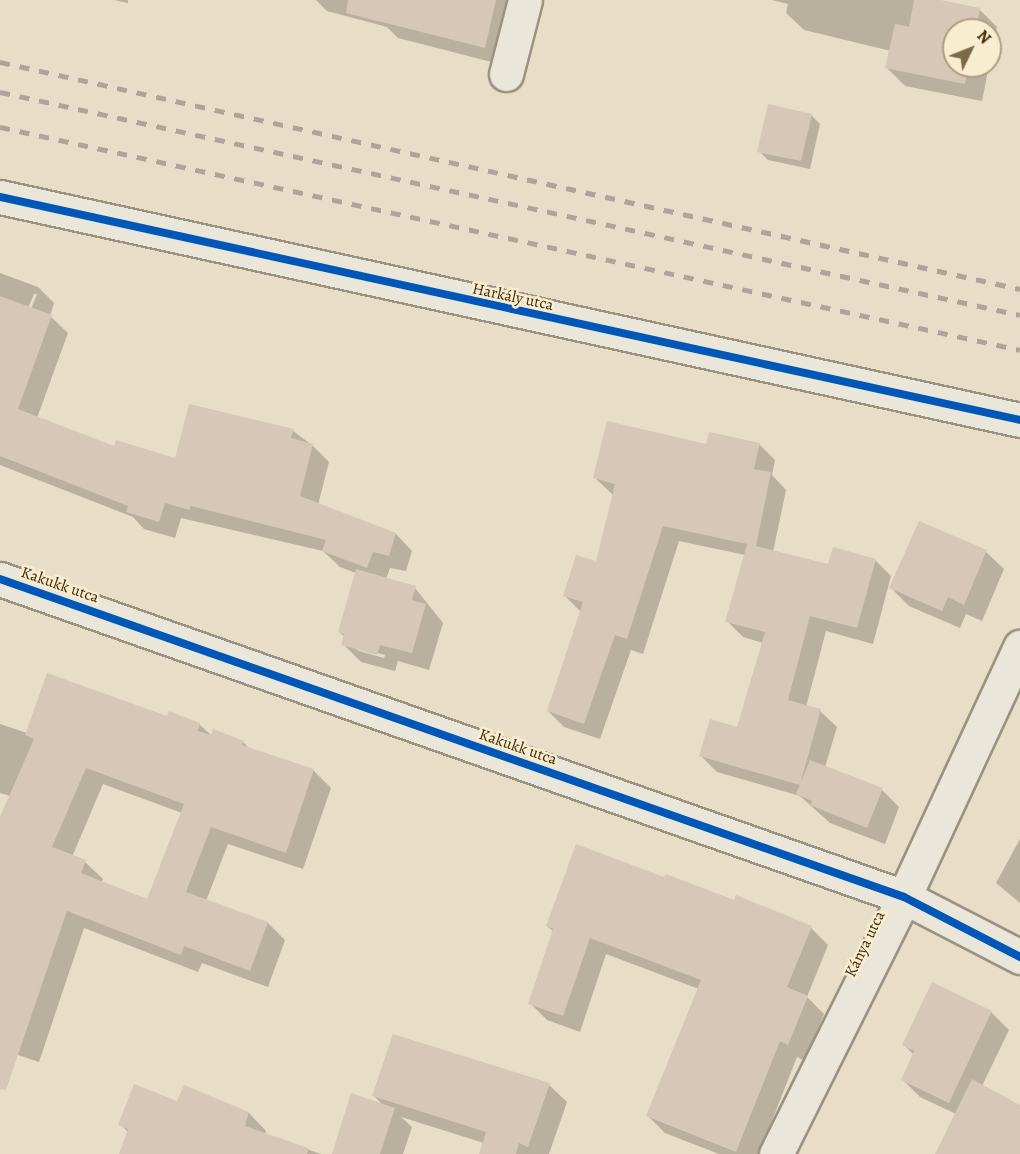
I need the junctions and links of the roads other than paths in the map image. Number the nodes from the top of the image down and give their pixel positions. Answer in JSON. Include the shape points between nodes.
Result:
{"nodes":[{"id":1,"x":525,"y":0,"type":"edge"},
{"id":2,"x":506,"y":74,"type":"dead end"},
{"id":3,"x":0,"y":197,"type":"edge"},
{"id":4,"x":1020,"y":420,"type":"edge"},
{"id":5,"x":0,"y":579,"type":"edge"},
{"id":6,"x":1020,"y":646,"type":"edge"},
{"id":7,"x":904,"y":897,"type":"junction"},
{"id":8,"x":1020,"y":957,"type":"edge"},
{"id":9,"x":776,"y":1154,"type":"edge"}],
"edges":[{"from":1,"to":2,"type":"street"},
{"from":3,"to":4,"type":"street","name":"Harkály utca"},
{"from":5,"to":7,"type":"street","name":"Kakukk utca"},
{"from":6,"to":7,"type":"street","name":"Kánya utca"},
{"from":7,"to":8,"type":"street","name":"Kakukk utca"},
{"from":7,"to":9,"type":"street","name":"Kánya utca"}]}
